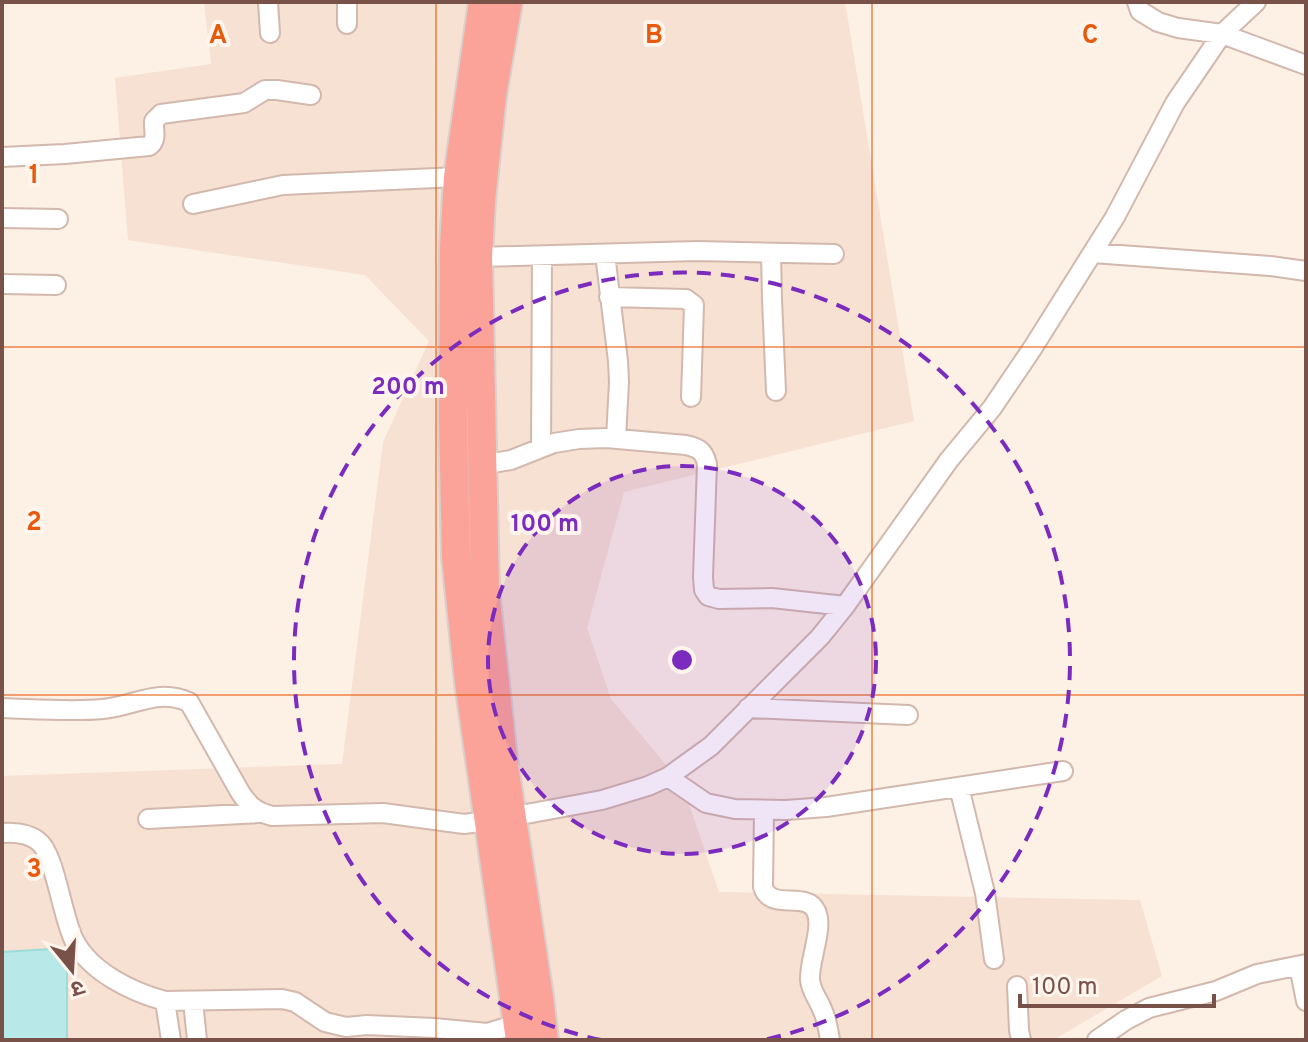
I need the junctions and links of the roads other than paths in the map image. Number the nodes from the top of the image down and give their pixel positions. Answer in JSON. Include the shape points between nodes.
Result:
{"nodes":[{"id":1,"x":268,"y":2,"type":"edge"},
{"id":2,"x":347,"y":2,"type":"edge"},
{"id":3,"x":483,"y":2,"type":"edge"},
{"id":4,"x":508,"y":2,"type":"edge"},
{"id":5,"x":1137,"y":2,"type":"edge"},
{"id":6,"x":1256,"y":2,"type":"edge"},
{"id":7,"x":347,"y":24,"type":"dead end"},
{"id":8,"x":270,"y":33,"type":"dead end"},
{"id":9,"x":1222,"y":34,"type":"junction"},
{"id":10,"x":1306,"y":65,"type":"edge"},
{"id":11,"x":311,"y":95,"type":"dead end"},
{"id":12,"x":2,"y":157,"type":"edge"},
{"id":13,"x":458,"y":177,"type":"junction"},
{"id":14,"x":193,"y":204,"type":"dead end"},
{"id":15,"x":2,"y":218,"type":"edge"},
{"id":16,"x":58,"y":219,"type":"dead end"},
{"id":17,"x":771,"y":253,"type":"junction"},
{"id":18,"x":1093,"y":253,"type":"junction"},
{"id":19,"x":605,"y":254,"type":"junction"},
{"id":20,"x":834,"y":254,"type":"dead end"},
{"id":21,"x":542,"y":256,"type":"junction"},
{"id":22,"x":478,"y":257,"type":"junction"},
{"id":23,"x":1306,"y":271,"type":"edge"},
{"id":24,"x":2,"y":284,"type":"edge"},
{"id":25,"x":56,"y":285,"type":"dead end"},
{"id":26,"x":609,"y":297,"type":"junction"},
{"id":27,"x":776,"y":391,"type":"dead end"},
{"id":28,"x":691,"y":397,"type":"dead end"},
{"id":29,"x":616,"y":438,"type":"junction"},
{"id":30,"x":541,"y":448,"type":"junction"},
{"id":31,"x":481,"y":465,"type":"junction"},
{"id":32,"x":845,"y":606,"type":"junction"},
{"id":33,"x":2,"y":708,"type":"edge"},
{"id":34,"x":748,"y":708,"type":"junction"},
{"id":35,"x":908,"y":715,"type":"dead end"},
{"id":36,"x":1063,"y":771,"type":"dead end"},
{"id":37,"x":668,"y":777,"type":"junction"},
{"id":38,"x":959,"y":787,"type":"junction"},
{"id":39,"x":764,"y":810,"type":"junction"},
{"id":40,"x":259,"y":813,"type":"junction"},
{"id":41,"x":148,"y":819,"type":"dead end"},
{"id":42,"x":499,"y":819,"type":"junction"},
{"id":43,"x":2,"y":833,"type":"edge"},
{"id":44,"x":994,"y":959,"type":"dead end"},
{"id":45,"x":1303,"y":965,"type":"edge"},
{"id":46,"x":1017,"y":986,"type":"dead end"},
{"id":47,"x":165,"y":1001,"type":"junction"},
{"id":48,"x":193,"y":1001,"type":"junction"},
{"id":49,"x":1306,"y":1001,"type":"edge"},
{"id":50,"x":325,"y":1022,"type":"junction"},
{"id":51,"x":518,"y":1032,"type":"edge"},
{"id":52,"x":366,"y":1033,"type":"edge"},
{"id":53,"x":171,"y":1040,"type":"edge"},
{"id":54,"x":197,"y":1040,"type":"edge"},
{"id":55,"x":316,"y":1040,"type":"edge"},
{"id":56,"x":544,"y":1040,"type":"edge"},
{"id":57,"x":830,"y":1040,"type":"edge"},
{"id":58,"x":1021,"y":1040,"type":"edge"},
{"id":59,"x":1097,"y":1040,"type":"edge"}],
"edges":[{"from":1,"to":8,"type":"street"},
{"from":2,"to":7,"type":"street"},
{"from":3,"to":13,"type":"highway"},
{"from":4,"to":22,"type":"highway","via":[[492,95]]},
{"from":5,"to":9,"type":"street","via":[[1140,11],[1158,22]]},
{"from":6,"to":9,"type":"street"},
{"from":9,"to":10,"type":"street"},
{"from":9,"to":18,"type":"street","via":[[1175,103]]},
{"from":11,"to":12,"type":"street","via":[[265,90],[244,103],[161,114],[154,121],[155,139],[149,146]]},
{"from":13,"to":14,"type":"street","via":[[283,185]]},
{"from":13,"to":42,"type":"highway","via":[[453,302],[456,557],[469,682]]},
{"from":15,"to":16,"type":"street"},
{"from":17,"to":19,"type":"street"},
{"from":17,"to":20,"type":"street"},
{"from":17,"to":27,"type":"street"},
{"from":18,"to":23,"type":"street"},
{"from":18,"to":32,"type":"street","via":[[992,408]]},
{"from":19,"to":21,"type":"street"},
{"from":19,"to":26,"type":"street"},
{"from":21,"to":22,"type":"street"},
{"from":21,"to":30,"type":"street"},
{"from":22,"to":31,"type":"highway"},
{"from":24,"to":25,"type":"street"},
{"from":26,"to":28,"type":"street","via":[[686,299],[694,305]]},
{"from":26,"to":29,"type":"street","via":[[619,382]]},
{"from":29,"to":30,"type":"street"},
{"from":29,"to":32,"type":"street","via":[[686,445],[704,454],[703,577],[708,596]]},
{"from":30,"to":31,"type":"street"},
{"from":31,"to":42,"type":"highway"},
{"from":32,"to":34,"type":"street"},
{"from":33,"to":40,"type":"street","via":[[107,709],[160,695],[178,697],[189,702],[244,799]]},
{"from":34,"to":35,"type":"street"},
{"from":34,"to":37,"type":"street","via":[[711,746]]},
{"from":36,"to":38,"type":"street"},
{"from":37,"to":39,"type":"street","via":[[706,803]]},
{"from":37,"to":42,"type":"street","via":[[602,800]]},
{"from":38,"to":39,"type":"street","via":[[826,807]]},
{"from":38,"to":44,"type":"street","via":[[985,893]]},
{"from":39,"to":57,"type":"street","via":[[765,894],[807,902],[817,913],[810,980]]},
{"from":40,"to":41,"type":"street"},
{"from":40,"to":42,"type":"street","via":[[383,813],[464,824]]},
{"from":42,"to":51,"type":"highway"},
{"from":42,"to":56,"type":"highway"},
{"from":43,"to":47,"type":"street","via":[[40,842],[66,923],[86,955],[116,981]]},
{"from":45,"to":49,"type":"street"},
{"from":45,"to":59,"type":"street","via":[[1149,1008]]},
{"from":46,"to":58,"type":"street"},
{"from":47,"to":48,"type":"street"},
{"from":47,"to":53,"type":"street"},
{"from":48,"to":50,"type":"street","via":[[282,999]]},
{"from":48,"to":54,"type":"street"},
{"from":50,"to":52,"type":"street"},
{"from":50,"to":55,"type":"street"},
{"from":51,"to":52,"type":"street","via":[[434,1028]]}]}
